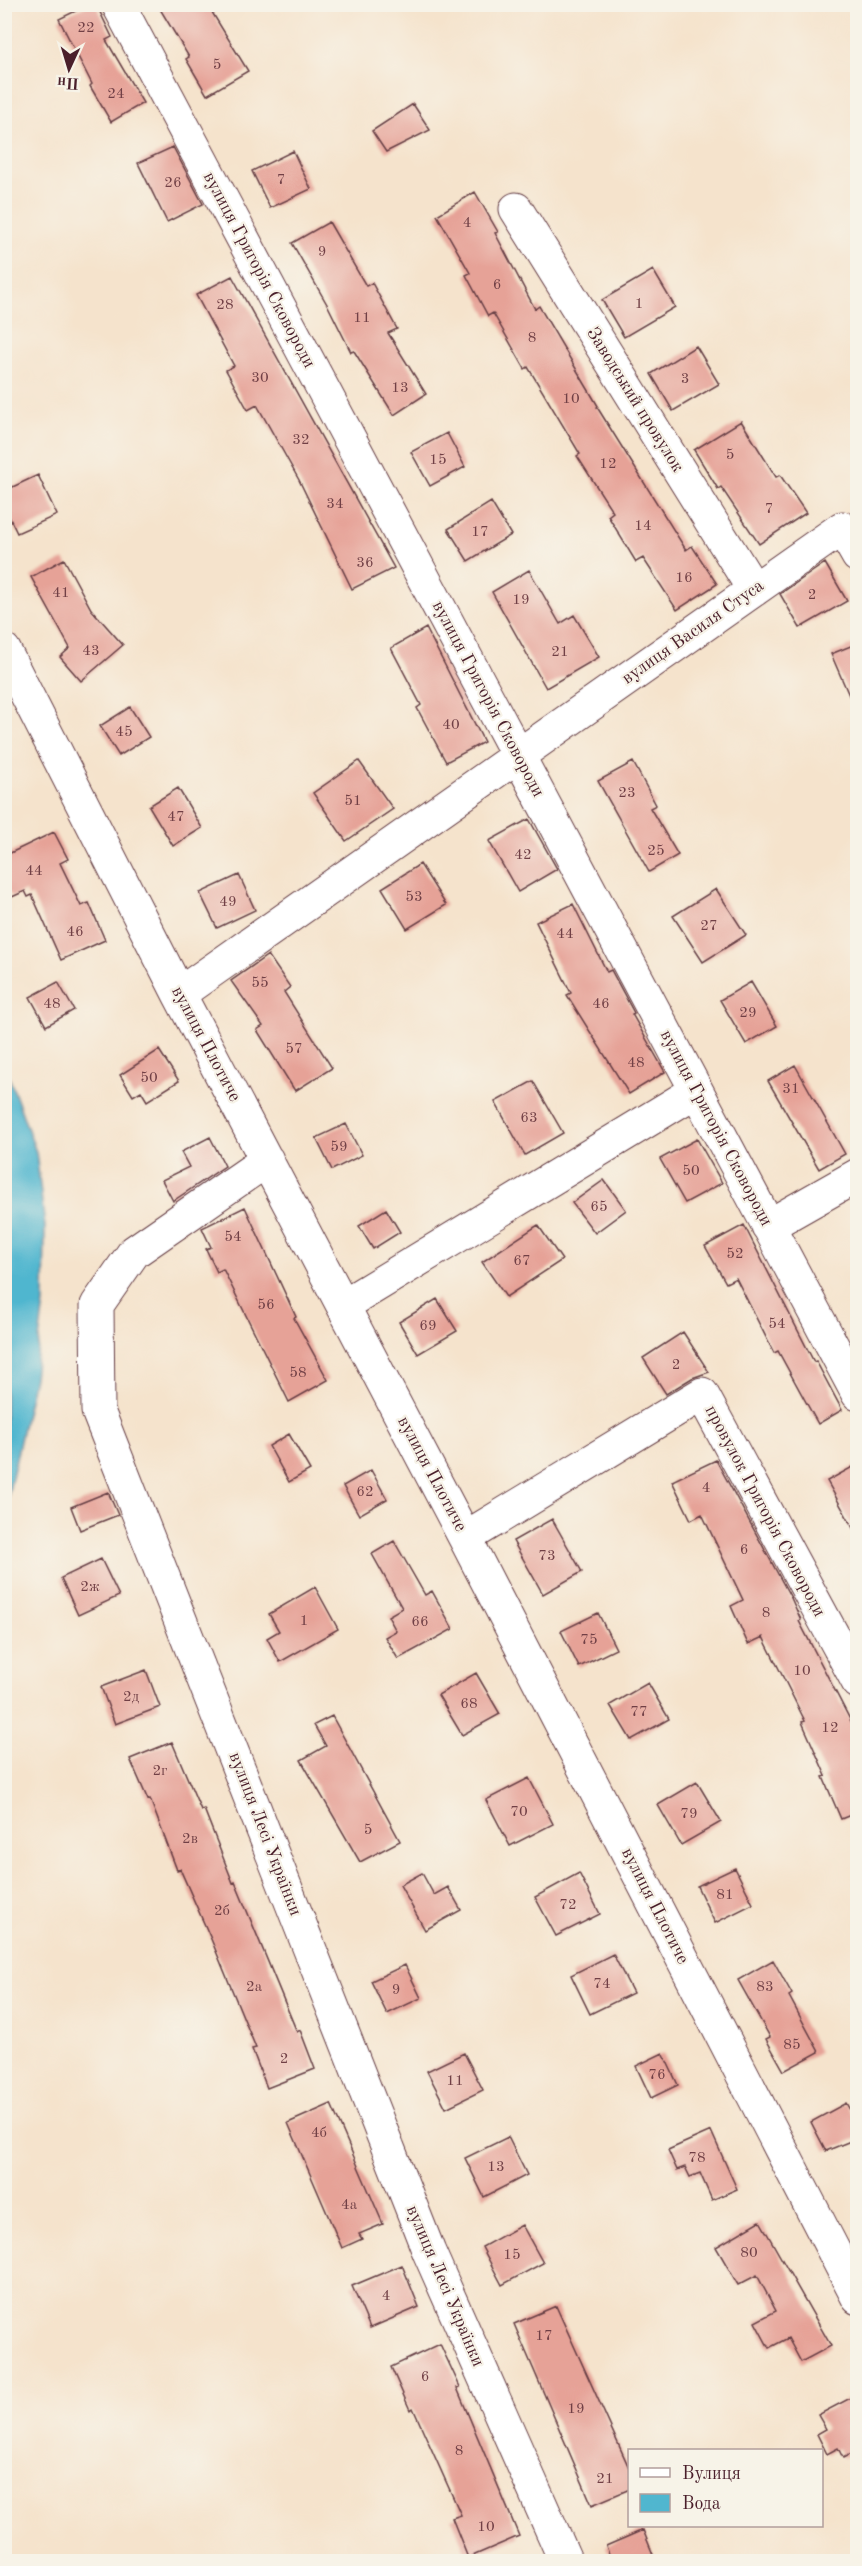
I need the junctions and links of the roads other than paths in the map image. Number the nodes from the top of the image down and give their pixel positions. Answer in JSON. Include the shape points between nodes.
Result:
{"nodes":[{"id":1,"x":118,"y":4,"type":"edge"},
{"id":2,"x":516,"y":209,"type":"dead end"},
{"id":3,"x":858,"y":556,"type":"edge"},
{"id":4,"x":754,"y":590,"type":"junction"},
{"id":5,"x":4,"y":650,"type":"edge"},
{"id":6,"x":517,"y":755,"type":"junction"},
{"id":7,"x":179,"y":994,"type":"junction"},
{"id":8,"x":696,"y":1090,"type":"junction"},
{"id":9,"x":267,"y":1160,"type":"junction"},
{"id":10,"x":858,"y":1174,"type":"edge"},
{"id":11,"x":768,"y":1226,"type":"junction"},
{"id":12,"x":344,"y":1305,"type":"junction"},
{"id":13,"x":858,"y":1394,"type":"edge"},
{"id":14,"x":465,"y":1538,"type":"junction"},
{"id":15,"x":858,"y":1682,"type":"edge"},
{"id":16,"x":858,"y":2298,"type":"edge"},
{"id":17,"x":566,"y":2562,"type":"edge"}],
"edges":[{"from":1,"to":6,"type":"street","name":"вулиця Григорія Сковороди"},
{"from":2,"to":4,"type":"street","name":"Заводський провулок"},
{"from":3,"to":4,"type":"street","name":"вулиця Василя Стуса","via":[[842,528]]},
{"from":4,"to":6,"type":"street","name":"вулиця Василя Стуса"},
{"from":5,"to":7,"type":"street","name":"вулиця Плотиче"},
{"from":6,"to":7,"type":"street","name":"вулиця Василя Стуса"},
{"from":6,"to":8,"type":"street","name":"вулиця Григорія Сковороди"},
{"from":7,"to":9,"type":"street","name":"вулиця Плотиче"},
{"from":8,"to":11,"type":"street","name":"вулиця Григорія Сковороди"},
{"from":8,"to":12,"type":"street"},
{"from":9,"to":12,"type":"street","name":"вулиця Плотиче"},
{"from":9,"to":17,"type":"street","name":"вулиця Лесі Українки","via":[[134,1252],[98,1305],[98,1411],[429,2252]]},
{"from":10,"to":11,"type":"street"},
{"from":11,"to":13,"type":"street","name":"вулиця Григорія Сковороди"},
{"from":12,"to":14,"type":"street","name":"вулиця Плотиче"},
{"from":14,"to":15,"type":"street","name":"провулок Григорія Сковороди","via":[[702,1394]]},
{"from":14,"to":16,"type":"street","name":"вулиця Плотиче"}]}
